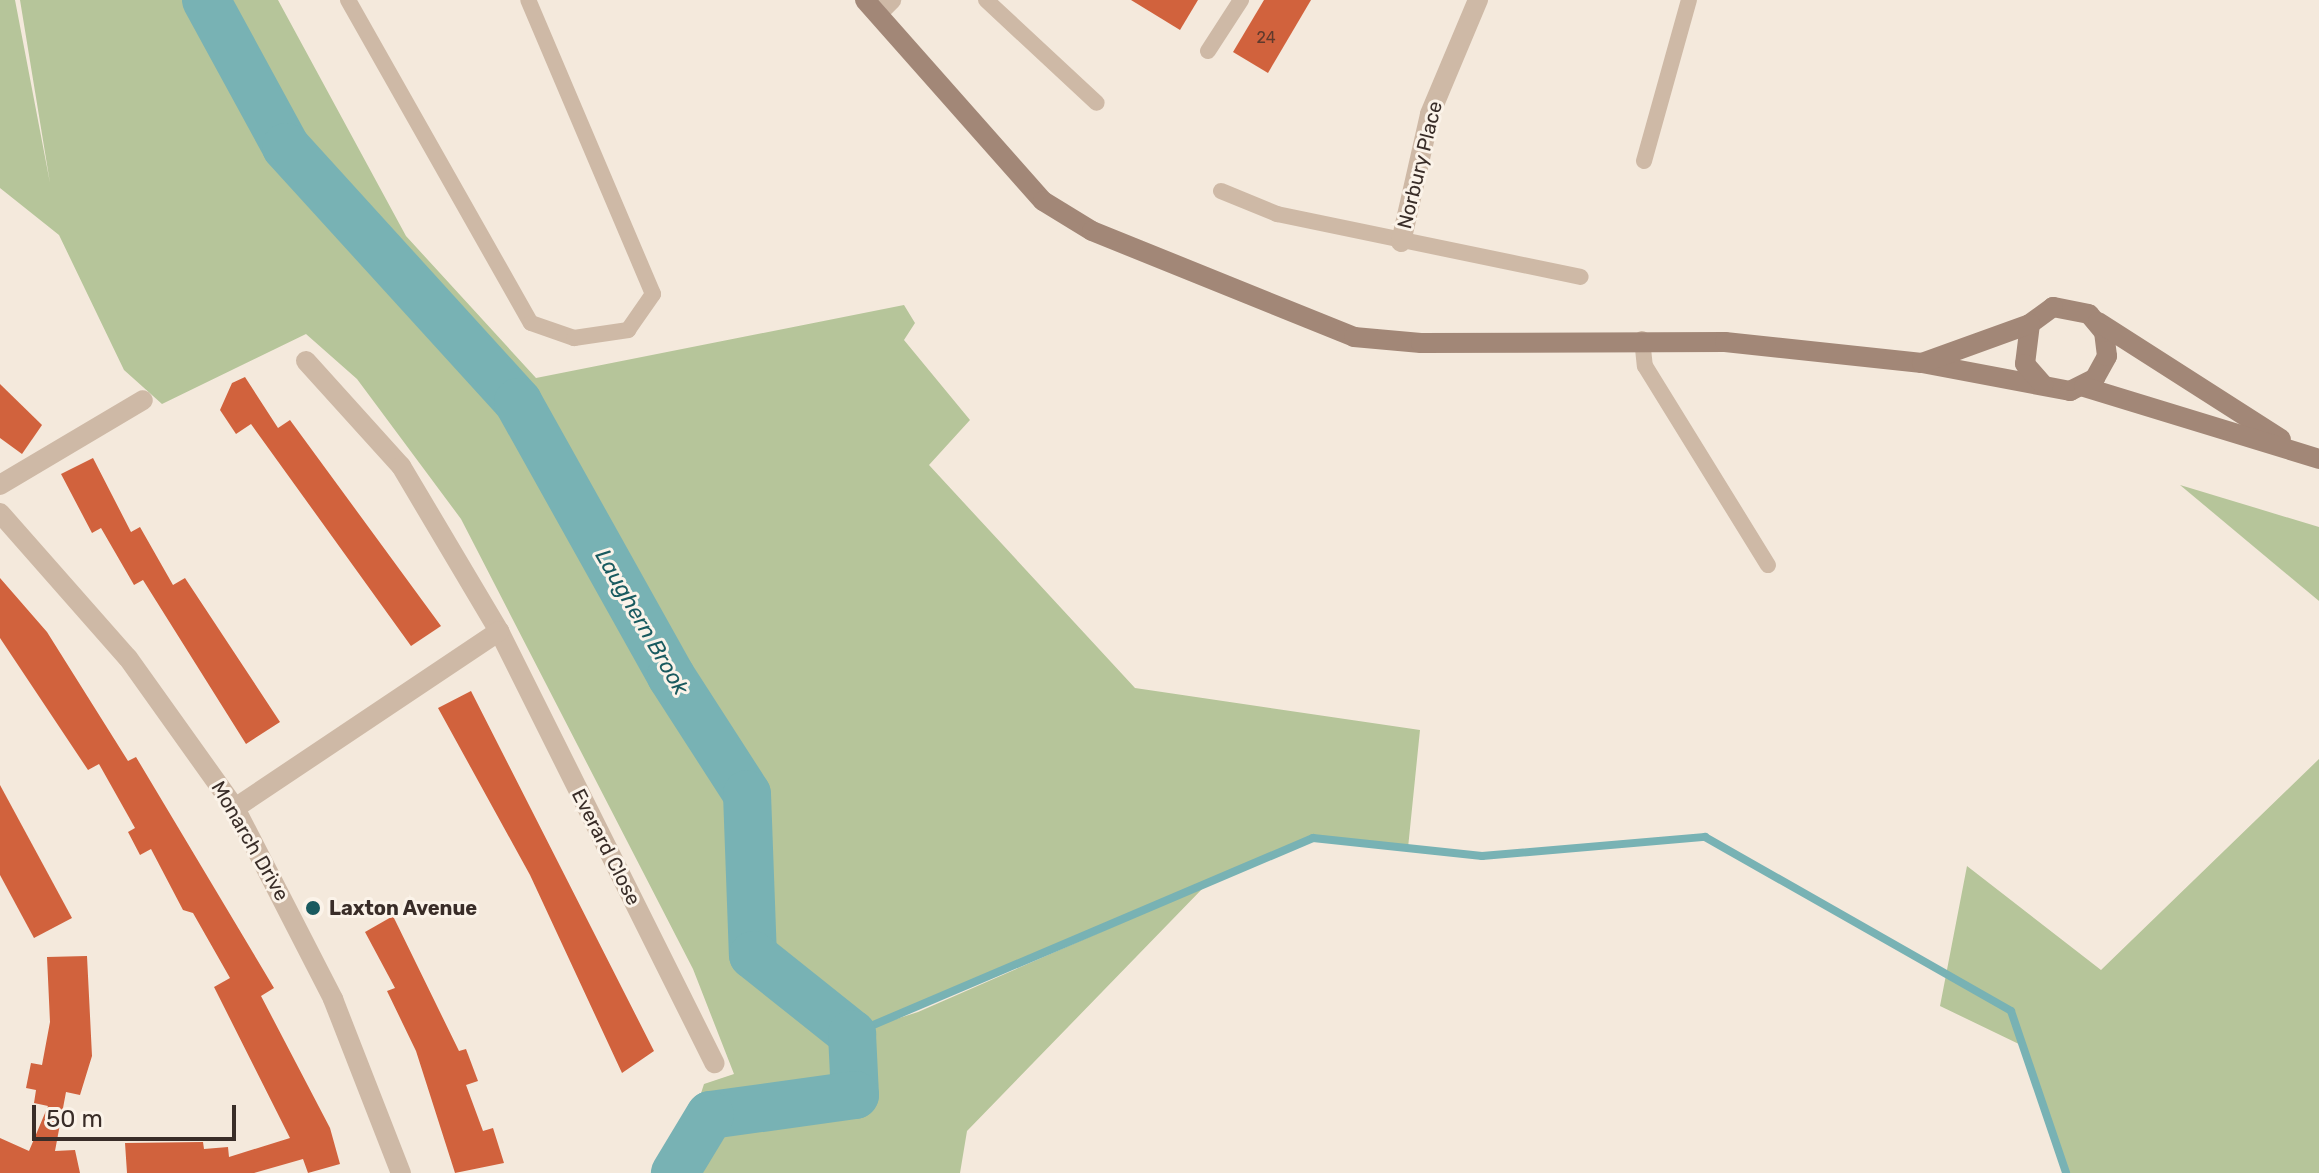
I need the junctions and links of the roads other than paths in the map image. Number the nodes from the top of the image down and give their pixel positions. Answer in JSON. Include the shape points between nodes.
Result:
{"nodes":[{"id":1,"x":348,"y":0,"type":"edge"},
{"id":2,"x":528,"y":0,"type":"edge"},
{"id":3,"x":986,"y":0,"type":"edge"},
{"id":4,"x":1241,"y":0,"type":"edge"},
{"id":5,"x":1478,"y":0,"type":"edge"},
{"id":6,"x":1689,"y":0,"type":"edge"},
{"id":7,"x":879,"y":4,"type":"edge"},
{"id":8,"x":1208,"y":51,"type":"dead end"},
{"id":9,"x":1097,"y":103,"type":"dead end"},
{"id":10,"x":1644,"y":161,"type":"dead end"},
{"id":11,"x":1221,"y":191,"type":"dead end"},
{"id":12,"x":1401,"y":242,"type":"junction"},
{"id":13,"x":1581,"y":277,"type":"dead end"},
{"id":14,"x":2098,"y":322,"type":"junction"},
{"id":15,"x":2030,"y":324,"type":"junction"},
{"id":16,"x":1642,"y":339,"type":"junction"},
{"id":17,"x":306,"y":361,"type":"dead end"},
{"id":18,"x":1922,"y":363,"type":"junction"},
{"id":19,"x":2043,"y":385,"type":"junction"},
{"id":20,"x":2084,"y":387,"type":"junction"},
{"id":21,"x":143,"y":400,"type":"dead end"},
{"id":22,"x":2297,"y":450,"type":"junction"},
{"id":23,"x":2319,"y":459,"type":"edge"},
{"id":24,"x":0,"y":485,"type":"edge"},
{"id":25,"x":0,"y":513,"type":"edge"},
{"id":26,"x":1768,"y":565,"type":"dead end"},
{"id":27,"x":499,"y":631,"type":"junction"},
{"id":28,"x":235,"y":808,"type":"junction"},
{"id":29,"x":714,"y":1063,"type":"dead end"},
{"id":30,"x":401,"y":1173,"type":"edge"}],
"edges":[{"from":1,"to":2,"type":"lane","via":[[531,323],[574,338],[628,330],[653,294]]},
{"from":3,"to":9,"type":"lane"},
{"from":4,"to":8,"type":"lane"},
{"from":5,"to":12,"type":"street","name":"Norbury Place","via":[[1430,114]]},
{"from":6,"to":10,"type":"lane"},
{"from":7,"to":16,"type":"main road","via":[[1007,167],[1043,201],[1106,237],[1354,337],[1421,343]]},
{"from":11,"to":12,"type":"lane","via":[[1277,214]]},
{"from":12,"to":13,"type":"lane"},
{"from":14,"to":15,"type":"main road","via":[[2066,306]]},
{"from":14,"to":20,"type":"main road","via":[[2107,356]]},
{"from":14,"to":22,"type":"main road"},
{"from":15,"to":18,"type":"main road"},
{"from":15,"to":19,"type":"main road","via":[[2025,364]]},
{"from":16,"to":18,"type":"main road"},
{"from":16,"to":26,"type":"lane","via":[[1645,366]]},
{"from":17,"to":27,"type":"street","name":"Everard Close","via":[[401,466]]},
{"from":18,"to":19,"type":"main road"},
{"from":19,"to":20,"type":"main road"},
{"from":20,"to":22,"type":"main road"},
{"from":21,"to":24,"type":"street"},
{"from":22,"to":23,"type":"main road"},
{"from":25,"to":28,"type":"street","name":"Monarch Drive","via":[[119,647]]},
{"from":27,"to":28,"type":"street"},
{"from":27,"to":29,"type":"street","name":"Everard Close"},
{"from":28,"to":30,"type":"street","name":"Monarch Drive","via":[[333,999]]}]}
